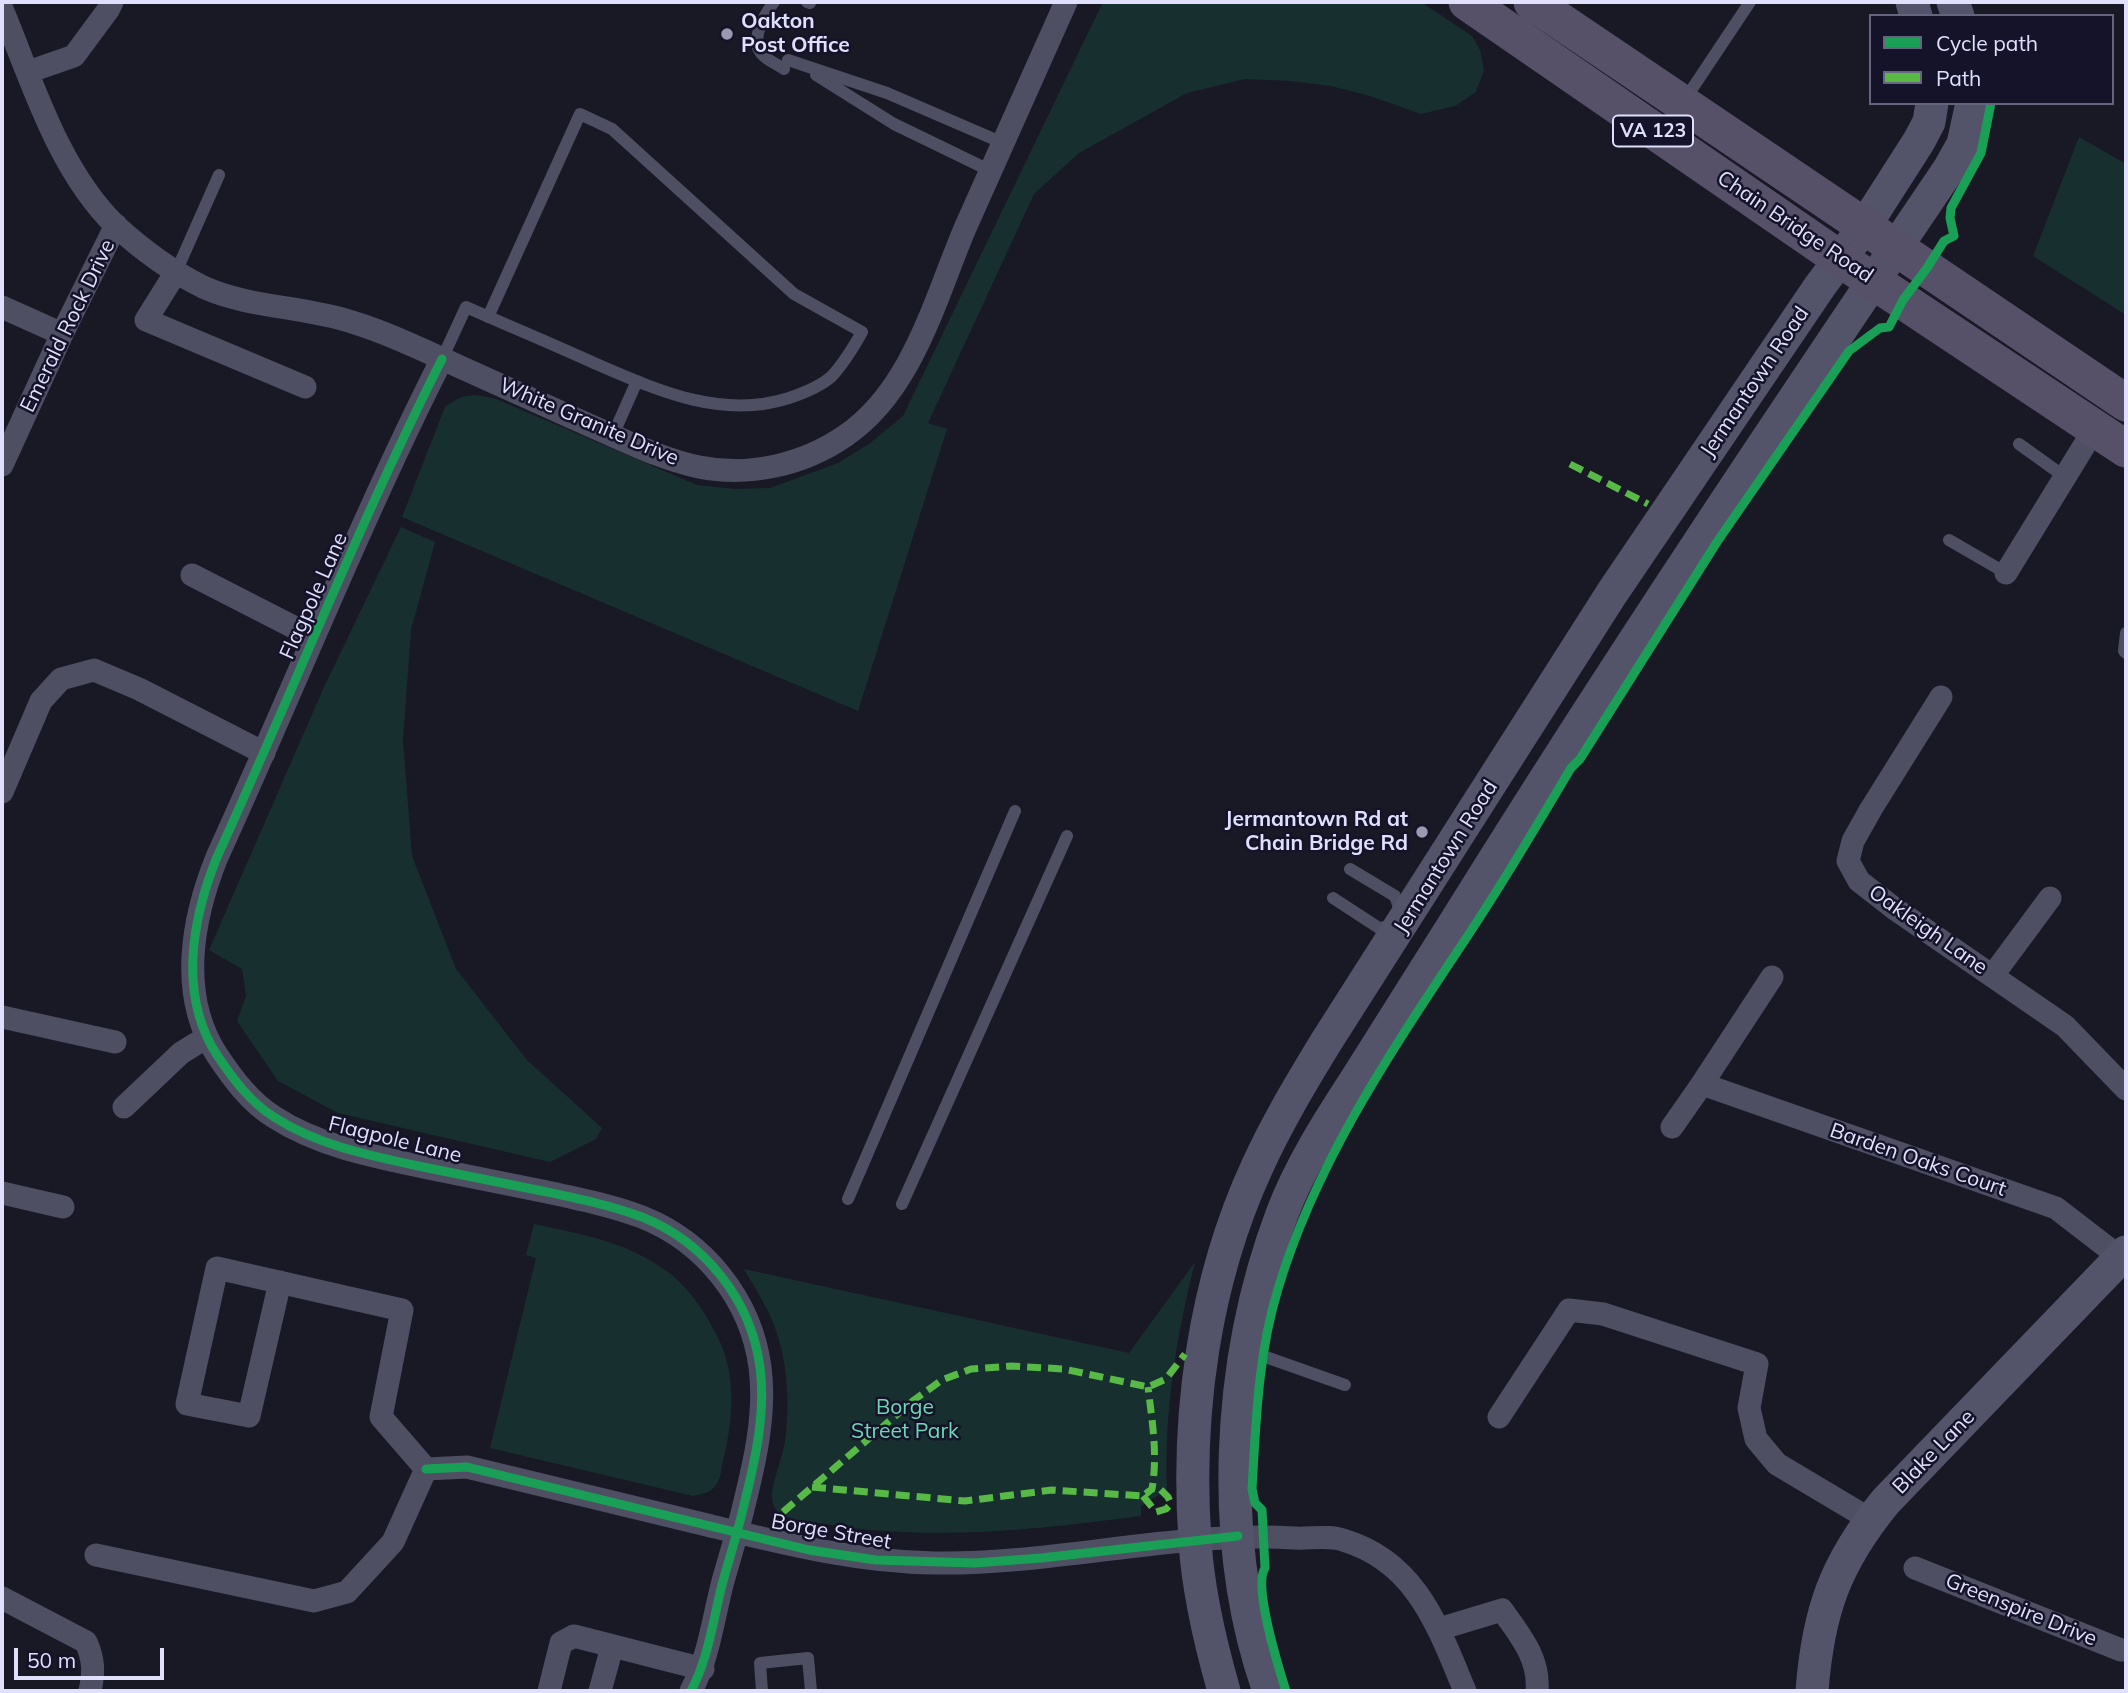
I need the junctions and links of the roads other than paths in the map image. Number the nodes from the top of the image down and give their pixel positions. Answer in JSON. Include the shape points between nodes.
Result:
{"nodes":[{"id":1,"x":112,"y":2,"type":"edge"},
{"id":2,"x":774,"y":2,"type":"edge"},
{"id":3,"x":1066,"y":2,"type":"edge"},
{"id":4,"x":1467,"y":2,"type":"edge"},
{"id":5,"x":1532,"y":2,"type":"edge"},
{"id":6,"x":1750,"y":2,"type":"edge"},
{"id":7,"x":2,"y":9,"type":"edge"},
{"id":8,"x":801,"y":66,"type":"junction"},
{"id":9,"x":28,"y":72,"type":"junction"},
{"id":10,"x":1681,"y":104,"type":"junction"},
{"id":11,"x":1932,"y":105,"type":"edge"},
{"id":12,"x":1972,"y":105,"type":"edge"},
{"id":13,"x":1003,"y":143,"type":"junction"},
{"id":14,"x":991,"y":171,"type":"junction"},
{"id":15,"x":219,"y":175,"type":"dead end"},
{"id":16,"x":116,"y":225,"type":"junction"},
{"id":17,"x":1864,"y":227,"type":"junction"},
{"id":18,"x":1896,"y":247,"type":"junction"},
{"id":19,"x":1840,"y":259,"type":"junction"},
{"id":20,"x":176,"y":272,"type":"junction"},
{"id":21,"x":1874,"y":280,"type":"junction"},
{"id":22,"x":2,"y":307,"type":"edge"},
{"id":23,"x":488,"y":317,"type":"junction"},
{"id":24,"x":62,"y":334,"type":"junction"},
{"id":25,"x":442,"y":359,"type":"junction"},
{"id":26,"x":636,"y":381,"type":"junction"},
{"id":27,"x":305,"y":387,"type":"dead end"},
{"id":28,"x":2126,"y":402,"type":"edge"},
{"id":29,"x":2095,"y":428,"type":"junction"},
{"id":30,"x":613,"y":435,"type":"junction"},
{"id":31,"x":2019,"y":444,"type":"dead end"},
{"id":32,"x":2126,"y":449,"type":"edge"},
{"id":33,"x":2,"y":465,"type":"edge"},
{"id":34,"x":2065,"y":477,"type":"junction"},
{"id":35,"x":1949,"y":540,"type":"dead end"},
{"id":36,"x":2006,"y":573,"type":"joint"},
{"id":37,"x":192,"y":575,"type":"dead end"},
{"id":38,"x":2126,"y":633,"type":"edge"},
{"id":39,"x":313,"y":638,"type":"junction"},
{"id":40,"x":2126,"y":653,"type":"edge"},
{"id":41,"x":1941,"y":697,"type":"dead end"},
{"id":42,"x":264,"y":753,"type":"junction"},
{"id":43,"x":2,"y":792,"type":"edge"},
{"id":44,"x":1015,"y":811,"type":"dead end"},
{"id":45,"x":1067,"y":836,"type":"dead end"},
{"id":46,"x":1350,"y":869,"type":"dead end"},
{"id":47,"x":1333,"y":898,"type":"dead end"},
{"id":48,"x":2050,"y":898,"type":"dead end"},
{"id":49,"x":1405,"y":922,"type":"junction"},
{"id":50,"x":1993,"y":975,"type":"junction"},
{"id":51,"x":1772,"y":977,"type":"dead end"},
{"id":52,"x":2,"y":1017,"type":"edge"},
{"id":53,"x":207,"y":1037,"type":"junction"},
{"id":54,"x":115,"y":1042,"type":"dead end"},
{"id":55,"x":1702,"y":1084,"type":"junction"},
{"id":56,"x":2126,"y":1089,"type":"edge"},
{"id":57,"x":124,"y":1107,"type":"dead end"},
{"id":58,"x":1671,"y":1127,"type":"dead end"},
{"id":59,"x":2,"y":1193,"type":"edge"},
{"id":60,"x":848,"y":1199,"type":"dead end"},
{"id":61,"x":902,"y":1204,"type":"dead end"},
{"id":62,"x":63,"y":1208,"type":"dead end"},
{"id":63,"x":2125,"y":1257,"type":"edge"},
{"id":64,"x":280,"y":1282,"type":"junction"},
{"id":65,"x":1245,"y":1353,"type":"junction"},
{"id":66,"x":1345,"y":1385,"type":"dead end"},
{"id":67,"x":1499,"y":1417,"type":"dead end"},
{"id":68,"x":426,"y":1469,"type":"junction"},
{"id":69,"x":1871,"y":1520,"type":"junction"},
{"id":70,"x":737,"y":1532,"type":"junction"},
{"id":71,"x":1238,"y":1536,"type":"junction"},
{"id":72,"x":1195,"y":1541,"type":"junction"},
{"id":73,"x":96,"y":1555,"type":"dead end"},
{"id":74,"x":1915,"y":1568,"type":"dead end"},
{"id":75,"x":2,"y":1598,"type":"edge"},
{"id":76,"x":1439,"y":1629,"type":"junction"},
{"id":77,"x":612,"y":1647,"type":"junction"},
{"id":78,"x":2126,"y":1650,"type":"edge"},
{"id":79,"x":703,"y":1669,"type":"junction"},
{"id":80,"x":90,"y":1691,"type":"edge"},
{"id":81,"x":549,"y":1691,"type":"edge"},
{"id":82,"x":600,"y":1691,"type":"edge"},
{"id":83,"x":691,"y":1691,"type":"edge"},
{"id":84,"x":762,"y":1691,"type":"edge"},
{"id":85,"x":811,"y":1691,"type":"edge"},
{"id":86,"x":1224,"y":1691,"type":"edge"},
{"id":87,"x":1269,"y":1691,"type":"edge"},
{"id":88,"x":1465,"y":1691,"type":"edge"},
{"id":89,"x":1537,"y":1691,"type":"edge"},
{"id":90,"x":1812,"y":1691,"type":"edge"}],
"edges":[{"from":1,"to":9,"type":"street","via":[[74,56]]},
{"from":2,"to":8,"type":"lane","via":[[756,38],[758,50],[763,57]]},
{"from":3,"to":13,"type":"street","name":"White Granite Drive"},
{"from":4,"to":19,"type":"main road","name":"Chain Bridge Road","number":"VA 123"},
{"from":5,"to":10,"type":"main road","name":"Chain Bridge Road","number":"VA 123"},
{"from":6,"to":10,"type":"lane"},
{"from":7,"to":9,"type":"street","name":"White Granite Drive"},
{"from":8,"to":13,"type":"lane","via":[[887,93]]},
{"from":8,"to":14,"type":"lane","via":[[894,124]]},
{"from":9,"to":16,"type":"street","name":"White Granite Drive","via":[[76,178]]},
{"from":10,"to":17,"type":"main road","name":"Chain Bridge Road","number":"VA 123"},
{"from":11,"to":17,"type":"main road","name":"Jermantown Road","via":[[1919,141]]},
{"from":12,"to":18,"type":"main road","name":"Jermantown Road","via":[[1963,144],[1954,161]]},
{"from":13,"to":14,"type":"street","name":"White Granite Drive"},
{"from":14,"to":30,"type":"street","name":"White Granite Drive","via":[[909,361],[878,407],[849,434],[797,460],[738,470],[678,462]]},
{"from":15,"to":20,"type":"lane"},
{"from":16,"to":20,"type":"street","name":"White Granite Drive"},
{"from":16,"to":24,"type":"street","name":"Emerald Rock Drive"},
{"from":17,"to":18,"type":"main road","name":"Chain Bridge Road","number":"VA 123"},
{"from":17,"to":19,"type":"main road","name":"Jermantown Road"},
{"from":18,"to":21,"type":"main road","name":"Jermantown Road"},
{"from":18,"to":28,"type":"main road","name":"Chain Bridge Road","number":"VA 123"},
{"from":19,"to":21,"type":"main road","name":"Chain Bridge Road","number":"VA 123"},
{"from":19,"to":49,"type":"main road","name":"Jermantown Road","via":[[1612,593]]},
{"from":20,"to":25,"type":"street","name":"White Granite Drive","via":[[242,300],[351,322]]},
{"from":20,"to":27,"type":"street","via":[[146,320]]},
{"from":21,"to":29,"type":"main road","name":"Chain Bridge Road","number":"VA 123"},
{"from":21,"to":65,"type":"main road","name":"Jermantown Road","via":[[1692,553],[1321,1134],[1282,1213]]},
{"from":22,"to":24,"type":"street"},
{"from":23,"to":25,"type":"lane","via":[[467,307]]},
{"from":23,"to":26,"type":"lane"},
{"from":23,"to":26,"type":"lane","via":[[580,114],[612,129],[794,293],[863,332],[830,378],[807,393],[777,402],[718,406]]},
{"from":24,"to":33,"type":"street","name":"Emerald Rock Drive"},
{"from":25,"to":30,"type":"street","name":"White Granite Drive"},
{"from":25,"to":39,"type":"street","name":"Flagpole Lane"},
{"from":26,"to":30,"type":"lane"},
{"from":29,"to":32,"type":"main road","name":"Chain Bridge Road","number":"VA 123"},
{"from":29,"to":34,"type":"street"},
{"from":31,"to":34,"type":"lane"},
{"from":34,"to":36,"type":"street"},
{"from":35,"to":36,"type":"lane"},
{"from":37,"to":39,"type":"street"},
{"from":38,"to":40,"type":"lane"},
{"from":39,"to":42,"type":"street","name":"Flagpole Lane"},
{"from":41,"to":50,"type":"street","name":"Oakleigh Lane","via":[[1871,809],[1853,841],[1848,861],[1859,881]]},
{"from":42,"to":43,"type":"street","via":[[94,670],[61,678],[40,701]]},
{"from":42,"to":53,"type":"street","name":"Flagpole Lane","via":[[216,857],[195,929],[194,987]]},
{"from":44,"to":60,"type":"lane"},
{"from":45,"to":61,"type":"lane"},
{"from":46,"to":49,"type":"lane","via":[[1395,896]]},
{"from":47,"to":49,"type":"lane","via":[[1379,928]]},
{"from":48,"to":50,"type":"street"},
{"from":49,"to":72,"type":"main road","name":"Jermantown Road","via":[[1284,1111],[1255,1170],[1233,1231],[1205,1335],[1195,1431]]},
{"from":50,"to":56,"type":"street","name":"Oakleigh Lane","via":[[2065,1026]]},
{"from":51,"to":55,"type":"street"},
{"from":52,"to":54,"type":"street"},
{"from":53,"to":57,"type":"street","via":[[181,1053]]},
{"from":53,"to":70,"type":"street","name":"Flagpole Lane","via":[[247,1095],[305,1135],[371,1156],[621,1210],[665,1228],[703,1256],[741,1308],[760,1368],[756,1452]]},
{"from":55,"to":58,"type":"street"},
{"from":55,"to":63,"type":"street","name":"Barden Oaks Court","via":[[2056,1208]]},
{"from":59,"to":62,"type":"street"},
{"from":63,"to":69,"type":"main road","name":"Blake Lane"},
{"from":64,"to":64,"type":"street","via":[[217,1268],[187,1404],[249,1416]]},
{"from":64,"to":68,"type":"street","via":[[402,1310],[381,1417]]},
{"from":65,"to":66,"type":"lane"},
{"from":65,"to":71,"type":"main road","name":"Jermantown Road","via":[[1236,1436]]},
{"from":67,"to":69,"type":"street","via":[[1569,1310],[1603,1314],[1757,1364],[1749,1408],[1756,1439],[1777,1464]]},
{"from":68,"to":70,"type":"street","name":"Borge Street","via":[[467,1467]]},
{"from":68,"to":73,"type":"street","via":[[393,1542],[347,1592],[314,1601]]},
{"from":69,"to":90,"type":"main road","name":"Blake Lane","via":[[1844,1561],[1825,1608]]},
{"from":70,"to":72,"type":"street","name":"Borge Street","via":[[809,1550],[933,1563],[1041,1558]]},
{"from":70,"to":79,"type":"street","name":"Flagpole Lane"},
{"from":71,"to":72,"type":"street","name":"Borge Street"},
{"from":71,"to":76,"type":"street","name":"Borge Street","via":[[1341,1539],[1379,1554],[1415,1588]]},
{"from":71,"to":87,"type":"main road","name":"Jermantown Road","via":[[1252,1630]]},
{"from":72,"to":86,"type":"main road","name":"Jermantown Road","via":[[1209,1633]]},
{"from":74,"to":78,"type":"street","name":"Greenspire Drive"},
{"from":75,"to":80,"type":"street","via":[[86,1642],[93,1657]]},
{"from":76,"to":88,"type":"street","name":"Borge Street"},
{"from":76,"to":89,"type":"street","via":[[1502,1610],[1530,1650]]},
{"from":77,"to":79,"type":"street"},
{"from":77,"to":81,"type":"street","via":[[574,1636],[561,1643]]},
{"from":77,"to":82,"type":"street"},
{"from":79,"to":83,"type":"street","name":"Flagpole Lane"},
{"from":84,"to":85,"type":"lane","via":[[760,1663],[808,1658]]}]}
